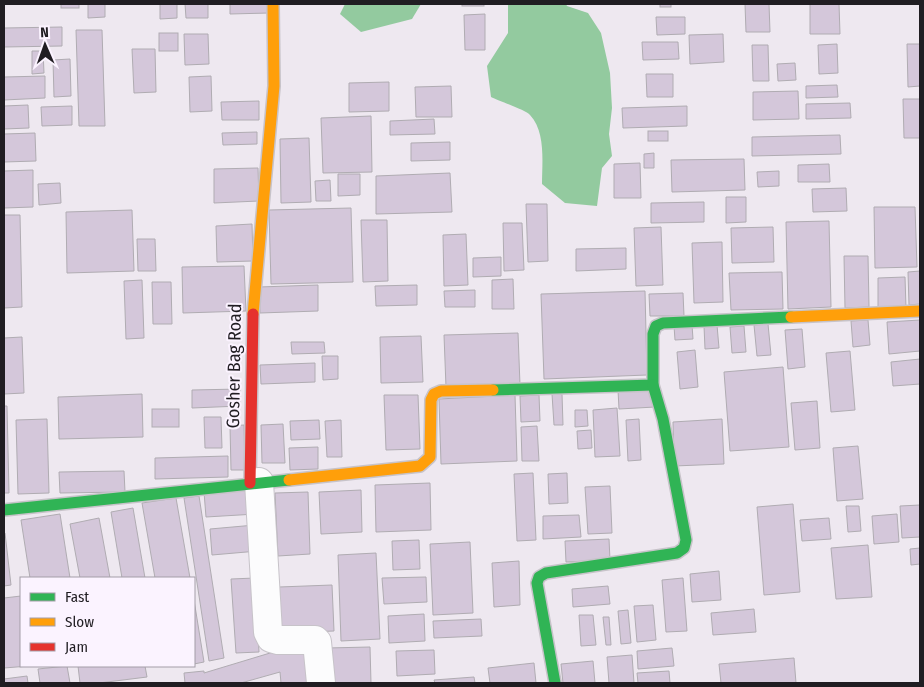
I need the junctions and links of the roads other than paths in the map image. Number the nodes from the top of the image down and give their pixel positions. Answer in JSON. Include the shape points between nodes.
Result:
{"nodes":[{"id":1,"x":273,"y":4,"type":"edge"},
{"id":2,"x":920,"y":311,"type":"edge"},
{"id":3,"x":653,"y":385,"type":"junction"},
{"id":4,"x":254,"y":483,"type":"junction"},
{"id":5,"x":4,"y":510,"type":"edge"},
{"id":6,"x":321,"y":683,"type":"edge"},
{"id":7,"x":555,"y":683,"type":"edge"}],
"edges":[{"from":1,"to":4,"type":"street","name":"Gosher Bag Road","via":[[274,86],[253,301]]},
{"from":2,"to":3,"type":"street","via":[[663,323],[656,326],[653,334]]},
{"from":3,"to":4,"type":"street","via":[[441,392],[434,394],[431,400],[430,457],[420,466]]},
{"from":3,"to":7,"type":"street","via":[[686,540],[684,548],[678,553],[546,573],[539,577],[537,583]]},
{"from":4,"to":5,"type":"street"},
{"from":4,"to":6,"type":"street","via":[[268,632],[271,638],[278,640],[315,640]]}]}
